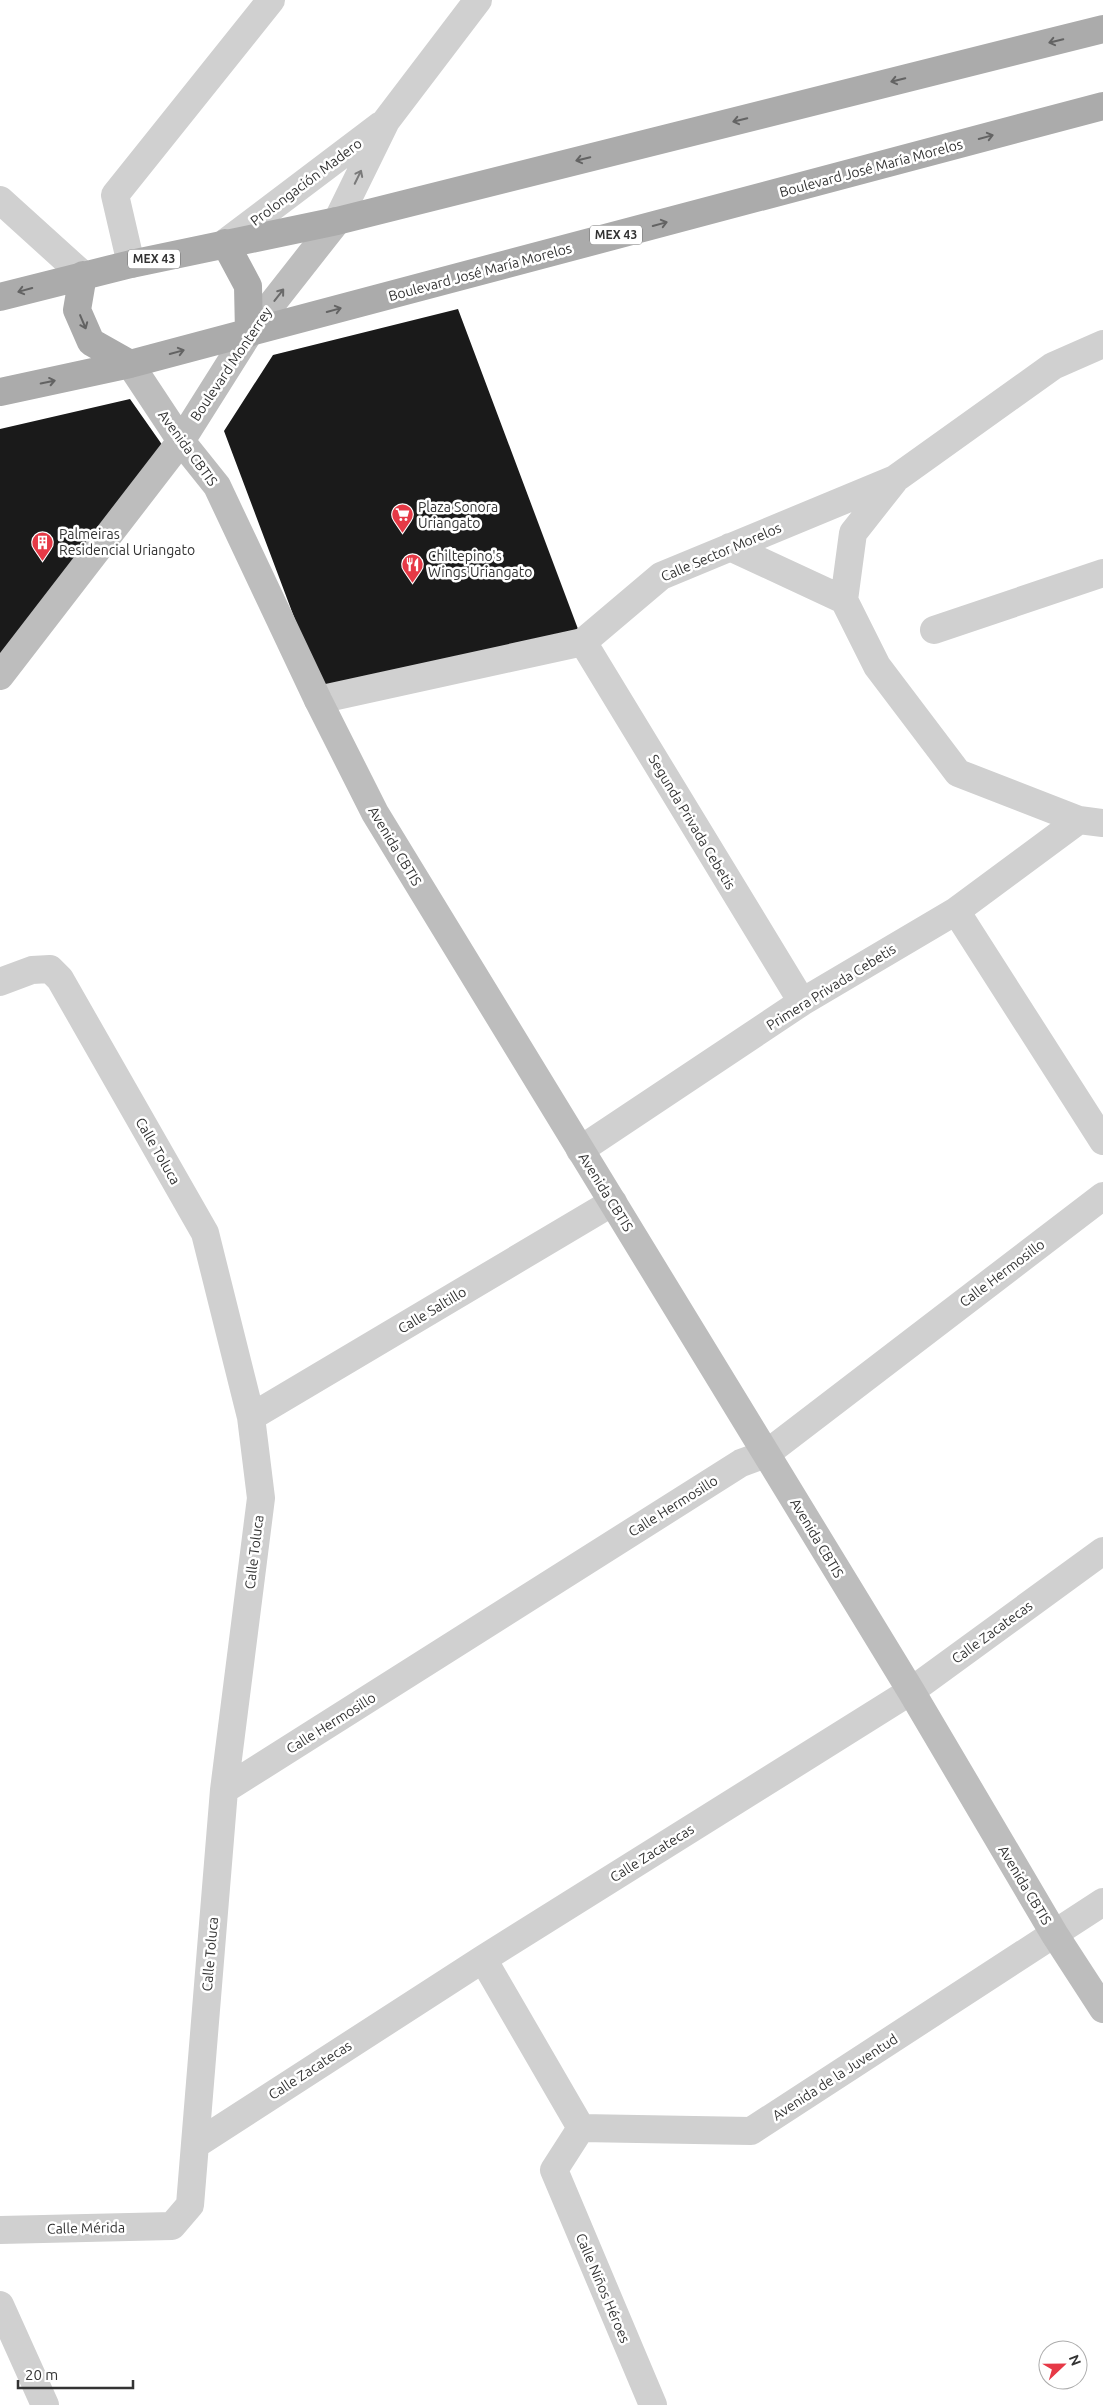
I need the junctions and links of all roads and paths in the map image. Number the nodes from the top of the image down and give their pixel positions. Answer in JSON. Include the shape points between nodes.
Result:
{"nodes":[{"id":1,"x":271,"y":0,"type":"edge"},
{"id":2,"x":478,"y":0,"type":"edge"},
{"id":3,"x":1103,"y":29,"type":"edge"},
{"id":4,"x":1103,"y":106,"type":"edge"},
{"id":5,"x":386,"y":121,"type":"junction"},
{"id":6,"x":0,"y":200,"type":"edge"},
{"id":7,"x":337,"y":221,"type":"junction"},
{"id":8,"x":225,"y":243,"type":"junction"},
{"id":9,"x":131,"y":264,"type":"junction"},
{"id":10,"x":83,"y":275,"type":"junction"},
{"id":11,"x":0,"y":297,"type":"edge"},
{"id":12,"x":249,"y":333,"type":"junction"},
{"id":13,"x":1103,"y":344,"type":"edge"},
{"id":14,"x":130,"y":364,"type":"junction"},
{"id":15,"x":0,"y":392,"type":"edge"},
{"id":16,"x":181,"y":441,"type":"junction"},
{"id":17,"x":894,"y":480,"type":"junction"},
{"id":18,"x":730,"y":547,"type":"junction"},
{"id":19,"x":1103,"y":573,"type":"edge"},
{"id":20,"x":844,"y":600,"type":"junction"},
{"id":21,"x":934,"y":630,"type":"dead end"},
{"id":22,"x":583,"y":642,"type":"junction"},
{"id":23,"x":0,"y":676,"type":"edge"},
{"id":24,"x":318,"y":700,"type":"junction"},
{"id":25,"x":1091,"y":821,"type":"edge"},
{"id":26,"x":956,"y":911,"type":"junction"},
{"id":27,"x":0,"y":982,"type":"edge"},
{"id":28,"x":802,"y":1002,"type":"junction"},
{"id":29,"x":1103,"y":1141,"type":"edge"},
{"id":30,"x":580,"y":1150,"type":"junction"},
{"id":31,"x":1103,"y":1196,"type":"edge"},
{"id":32,"x":613,"y":1202,"type":"junction"},
{"id":33,"x":251,"y":1417,"type":"junction"},
{"id":34,"x":766,"y":1454,"type":"junction"},
{"id":35,"x":1103,"y":1551,"type":"edge"},
{"id":36,"x":911,"y":1691,"type":"junction"},
{"id":37,"x":224,"y":1790,"type":"junction"},
{"id":38,"x":1103,"y":1902,"type":"edge"},
{"id":39,"x":1055,"y":1935,"type":"junction"},
{"id":40,"x":483,"y":1959,"type":"junction"},
{"id":41,"x":1103,"y":2009,"type":"edge"},
{"id":42,"x":580,"y":2128,"type":"junction"},
{"id":43,"x":195,"y":2145,"type":"junction"},
{"id":44,"x":172,"y":2226,"type":"joint"},
{"id":45,"x":0,"y":2230,"type":"edge"},
{"id":46,"x":0,"y":2305,"type":"edge"},
{"id":47,"x":45,"y":2405,"type":"edge"},
{"id":48,"x":653,"y":2405,"type":"edge"}],
"edges":[{"from":1,"to":9,"type":"street","via":[[115,195]]},
{"from":2,"to":5,"type":"street","name":"Prolongación Madero"},
{"from":3,"to":7,"type":"main road","number":"MEX 43","one_way":true},
{"from":12,"to":4,"type":"main road","name":"Boulevard José María Morelos","number":"MEX 43","one_way":true},
{"from":7,"to":5,"type":"street","name":"Prolongación Madero","one_way":true},
{"from":5,"to":8,"type":"street","name":"Prolongación Madero"},
{"from":6,"to":10,"type":"street"},
{"from":7,"to":8,"type":"main road","number":"MEX 43"},
{"from":12,"to":7,"type":"street","name":"Boulevard Monterrey","one_way":true},
{"from":8,"to":9,"type":"main road","number":"MEX 43"},
{"from":8,"to":12,"type":"main road","via":[[248,286]]},
{"from":9,"to":10,"type":"main road","number":"MEX 43"},
{"from":10,"to":11,"type":"main road","number":"MEX 43","one_way":true},
{"from":10,"to":14,"type":"main road","one_way":true,"via":[[78,310],[91,342]]},
{"from":14,"to":12,"type":"main road","name":"Boulevard José María Morelos","number":"MEX 43","one_way":true},
{"from":12,"to":16,"type":"street","name":"Boulevard Monterrey"},
{"from":13,"to":17,"type":"street","name":"Calle Sector Morelos","via":[[1052,366]]},
{"from":15,"to":14,"type":"main road","name":"Boulevard José María Morelos","number":"MEX 43","one_way":true},
{"from":14,"to":16,"type":"street","name":"Avenida CBTIS"},
{"from":16,"to":23,"type":"street","name":"Boulevard Monterrey"},
{"from":16,"to":24,"type":"street","name":"Avenida CBTIS","via":[[217,486]]},
{"from":17,"to":18,"type":"street","name":"Calle Sector Morelos"},
{"from":17,"to":20,"type":"street","via":[[853,533]]},
{"from":18,"to":20,"type":"street"},
{"from":18,"to":22,"type":"street","name":"Calle Sector Morelos","via":[[661,576]]},
{"from":19,"to":21,"type":"street"},
{"from":20,"to":25,"type":"street","via":[[877,666],[958,773]]},
{"from":22,"to":24,"type":"street","name":"Calle Sector Morelos"},
{"from":22,"to":28,"type":"street","name":"Segunda Privada Cebetis"},
{"from":24,"to":30,"type":"street","name":"Avenida CBTIS","via":[[375,813]]},
{"from":25,"to":26,"type":"street","name":"Primera Privada Cebetis"},
{"from":26,"to":28,"type":"street","name":"Primera Privada Cebetis"},
{"from":26,"to":29,"type":"street"},
{"from":27,"to":33,"type":"street","name":"Calle Toluca","via":[[32,970],[50,968],[60,979],[205,1233]]},
{"from":28,"to":30,"type":"street","name":"Primera Privada Cebetis"},
{"from":30,"to":32,"type":"street","name":"Avenida CBTIS"},
{"from":31,"to":34,"type":"street","name":"Calle Hermosillo"},
{"from":32,"to":33,"type":"street","name":"Calle Saltillo"},
{"from":32,"to":34,"type":"street","name":"Avenida CBTIS"},
{"from":33,"to":37,"type":"street","name":"Calle Toluca","via":[[261,1498]]},
{"from":34,"to":36,"type":"street","name":"Avenida CBTIS"},
{"from":34,"to":37,"type":"street","name":"Calle Hermosillo","via":[[741,1463]]},
{"from":35,"to":36,"type":"street","name":"Calle Zacatecas"},
{"from":36,"to":39,"type":"street","name":"Avenida CBTIS"},
{"from":36,"to":40,"type":"street","name":"Calle Zacatecas"},
{"from":37,"to":43,"type":"street","name":"Calle Toluca"},
{"from":38,"to":39,"type":"street","name":"Avenida de la Juventud"},
{"from":39,"to":41,"type":"street","name":"Avenida CBTIS"},
{"from":39,"to":42,"type":"street","name":"Avenida de la Juventud","via":[[751,2131]]},
{"from":40,"to":42,"type":"street"},
{"from":40,"to":43,"type":"street","name":"Calle Zacatecas"},
{"from":42,"to":48,"type":"street","name":"Calle Niños Héroes","via":[[554,2170]]},
{"from":43,"to":44,"type":"street","name":"Calle Toluca","via":[[190,2205]]},
{"from":44,"to":45,"type":"street","name":"Calle Mérida"},
{"from":46,"to":47,"type":"street"}]}
